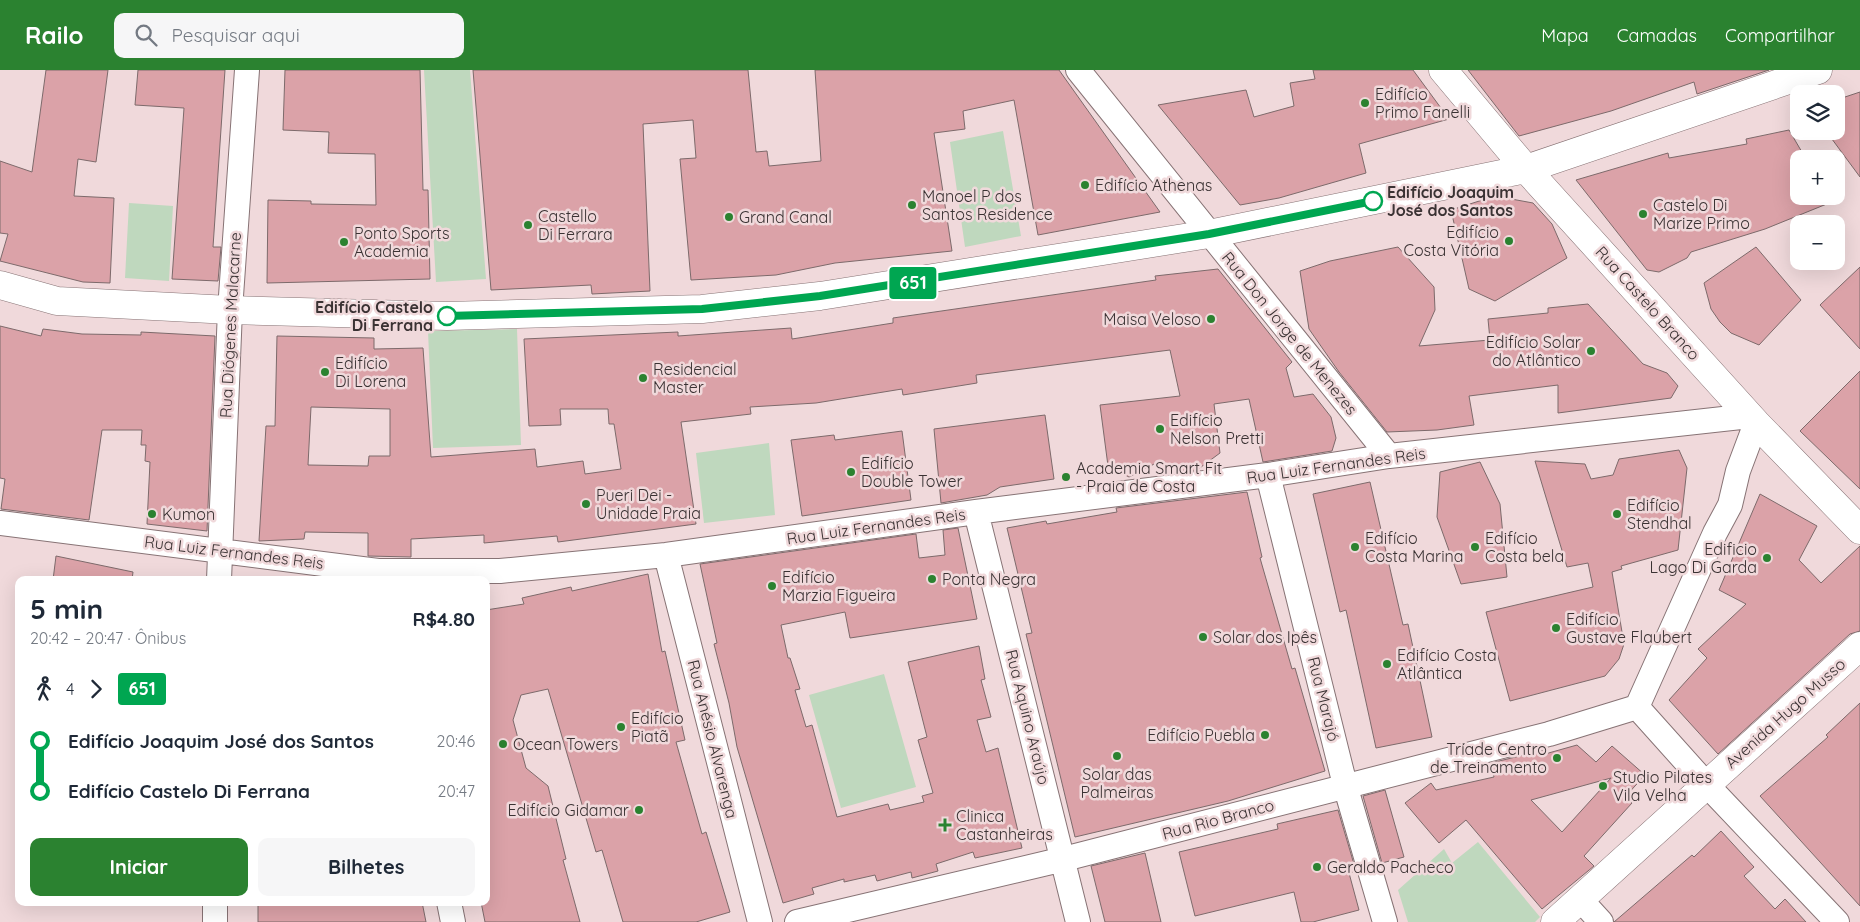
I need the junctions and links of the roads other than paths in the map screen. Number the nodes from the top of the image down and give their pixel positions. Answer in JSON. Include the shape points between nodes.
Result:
{"nodes":[{"id":1,"x":247,"y":70,"type":"edge"},
{"id":2,"x":1078,"y":70,"type":"edge"},
{"id":3,"x":1443,"y":70,"type":"edge"},
{"id":4,"x":1818,"y":70,"type":"edge"},
{"id":5,"x":1526,"y":169,"type":"junction"},
{"id":6,"x":1209,"y":234,"type":"junction"},
{"id":7,"x":0,"y":285,"type":"edge"},
{"id":8,"x":230,"y":310,"type":"junction"},
{"id":9,"x":1753,"y":419,"type":"junction"},
{"id":10,"x":1389,"y":456,"type":"junction"},
{"id":11,"x":1268,"y":475,"type":"junction"},
{"id":12,"x":976,"y":512,"type":"junction"},
{"id":13,"x":0,"y":523,"type":"edge"},
{"id":14,"x":1860,"y":530,"type":"edge"},
{"id":15,"x":220,"y":550,"type":"junction"},
{"id":16,"x":666,"y":555,"type":"junction"},
{"id":17,"x":379,"y":575,"type":"edge"},
{"id":18,"x":219,"y":576,"type":"edge"},
{"id":19,"x":1860,"y":646,"type":"edge"},
{"id":20,"x":1637,"y":708,"type":"junction"},
{"id":21,"x":1706,"y":784,"type":"junction"},
{"id":22,"x":1345,"y":785,"type":"junction"},
{"id":23,"x":1064,"y":859,"type":"junction"},
{"id":24,"x":1580,"y":899,"type":"junction"},
{"id":25,"x":216,"y":906,"type":"edge"},
{"id":26,"x":449,"y":906,"type":"edge"},
{"id":27,"x":215,"y":922,"type":"edge"},
{"id":28,"x":453,"y":922,"type":"edge"},
{"id":29,"x":760,"y":922,"type":"edge"},
{"id":30,"x":797,"y":922,"type":"edge"},
{"id":31,"x":1078,"y":922,"type":"edge"},
{"id":32,"x":1385,"y":922,"type":"edge"},
{"id":33,"x":1555,"y":922,"type":"edge"},
{"id":34,"x":1601,"y":922,"type":"edge"},
{"id":35,"x":1837,"y":922,"type":"edge"}],
"edges":[{"from":1,"to":8,"type":"street","name":"Rua Diógenes Malacarne"},
{"from":2,"to":6,"type":"street","name":"Rua Don Jorge de Menezes"},
{"from":3,"to":5,"type":"street","name":"Rua Castelo Branco"},
{"from":4,"to":5,"type":"street"},
{"from":5,"to":6,"type":"street"},
{"from":5,"to":9,"type":"street","name":"Rua Castelo Branco"},
{"from":6,"to":8,"type":"street","via":[[932,280],[702,309],[464,316]]},
{"from":6,"to":10,"type":"street","name":"Rua Don Jorge de Menezes"},
{"from":7,"to":8,"type":"street","via":[[57,301]]},
{"from":8,"to":15,"type":"street","name":"Rua Diógenes Malacarne"},
{"from":9,"to":10,"type":"street","name":"Rua Luiz Fernandes Reis"},
{"from":9,"to":14,"type":"street","name":"Rua Castelo Branco"},
{"from":9,"to":20,"type":"street","via":[[1730,505]]},
{"from":10,"to":11,"type":"street","name":"Rua Luiz Fernandes Reis"},
{"from":11,"to":12,"type":"street","name":"Rua Luiz Fernandes Reis"},
{"from":11,"to":22,"type":"street","name":"Rua Marajó"},
{"from":12,"to":16,"type":"street","name":"Rua Luiz Fernandes Reis"},
{"from":12,"to":23,"type":"street","name":"Rua Aquino Araújo"},
{"from":13,"to":15,"type":"street","name":"Rua Luiz Fernandes Reis"},
{"from":15,"to":17,"type":"street","name":"Rua Luiz Fernandes Reis"},
{"from":15,"to":18,"type":"street","name":"Rua Diógenes Malacarne"},
{"from":16,"to":17,"type":"street","name":"Rua Luiz Fernandes Reis","via":[[500,571]]},
{"from":16,"to":29,"type":"street","name":"Rua Anésio Alvarenga"},
{"from":19,"to":21,"type":"street","name":"Avenida Hugo Musso"},
{"from":20,"to":21,"type":"street"},
{"from":20,"to":22,"type":"street","name":"Rua Rio Branco","via":[[1549,734]]},
{"from":21,"to":24,"type":"street","name":"Avenida Hugo Musso"},
{"from":21,"to":35,"type":"street"},
{"from":22,"to":23,"type":"street","name":"Rua Rio Branco"},
{"from":22,"to":32,"type":"street","name":"Rua Marajó"},
{"from":23,"to":30,"type":"street","name":"Rua Rio Branco"},
{"from":23,"to":31,"type":"street","name":"Rua Aquino Araújo"},
{"from":24,"to":33,"type":"street","name":"Avenida Hugo Musso"},
{"from":24,"to":34,"type":"street"},
{"from":25,"to":27,"type":"street"},
{"from":26,"to":28,"type":"street"}]}
